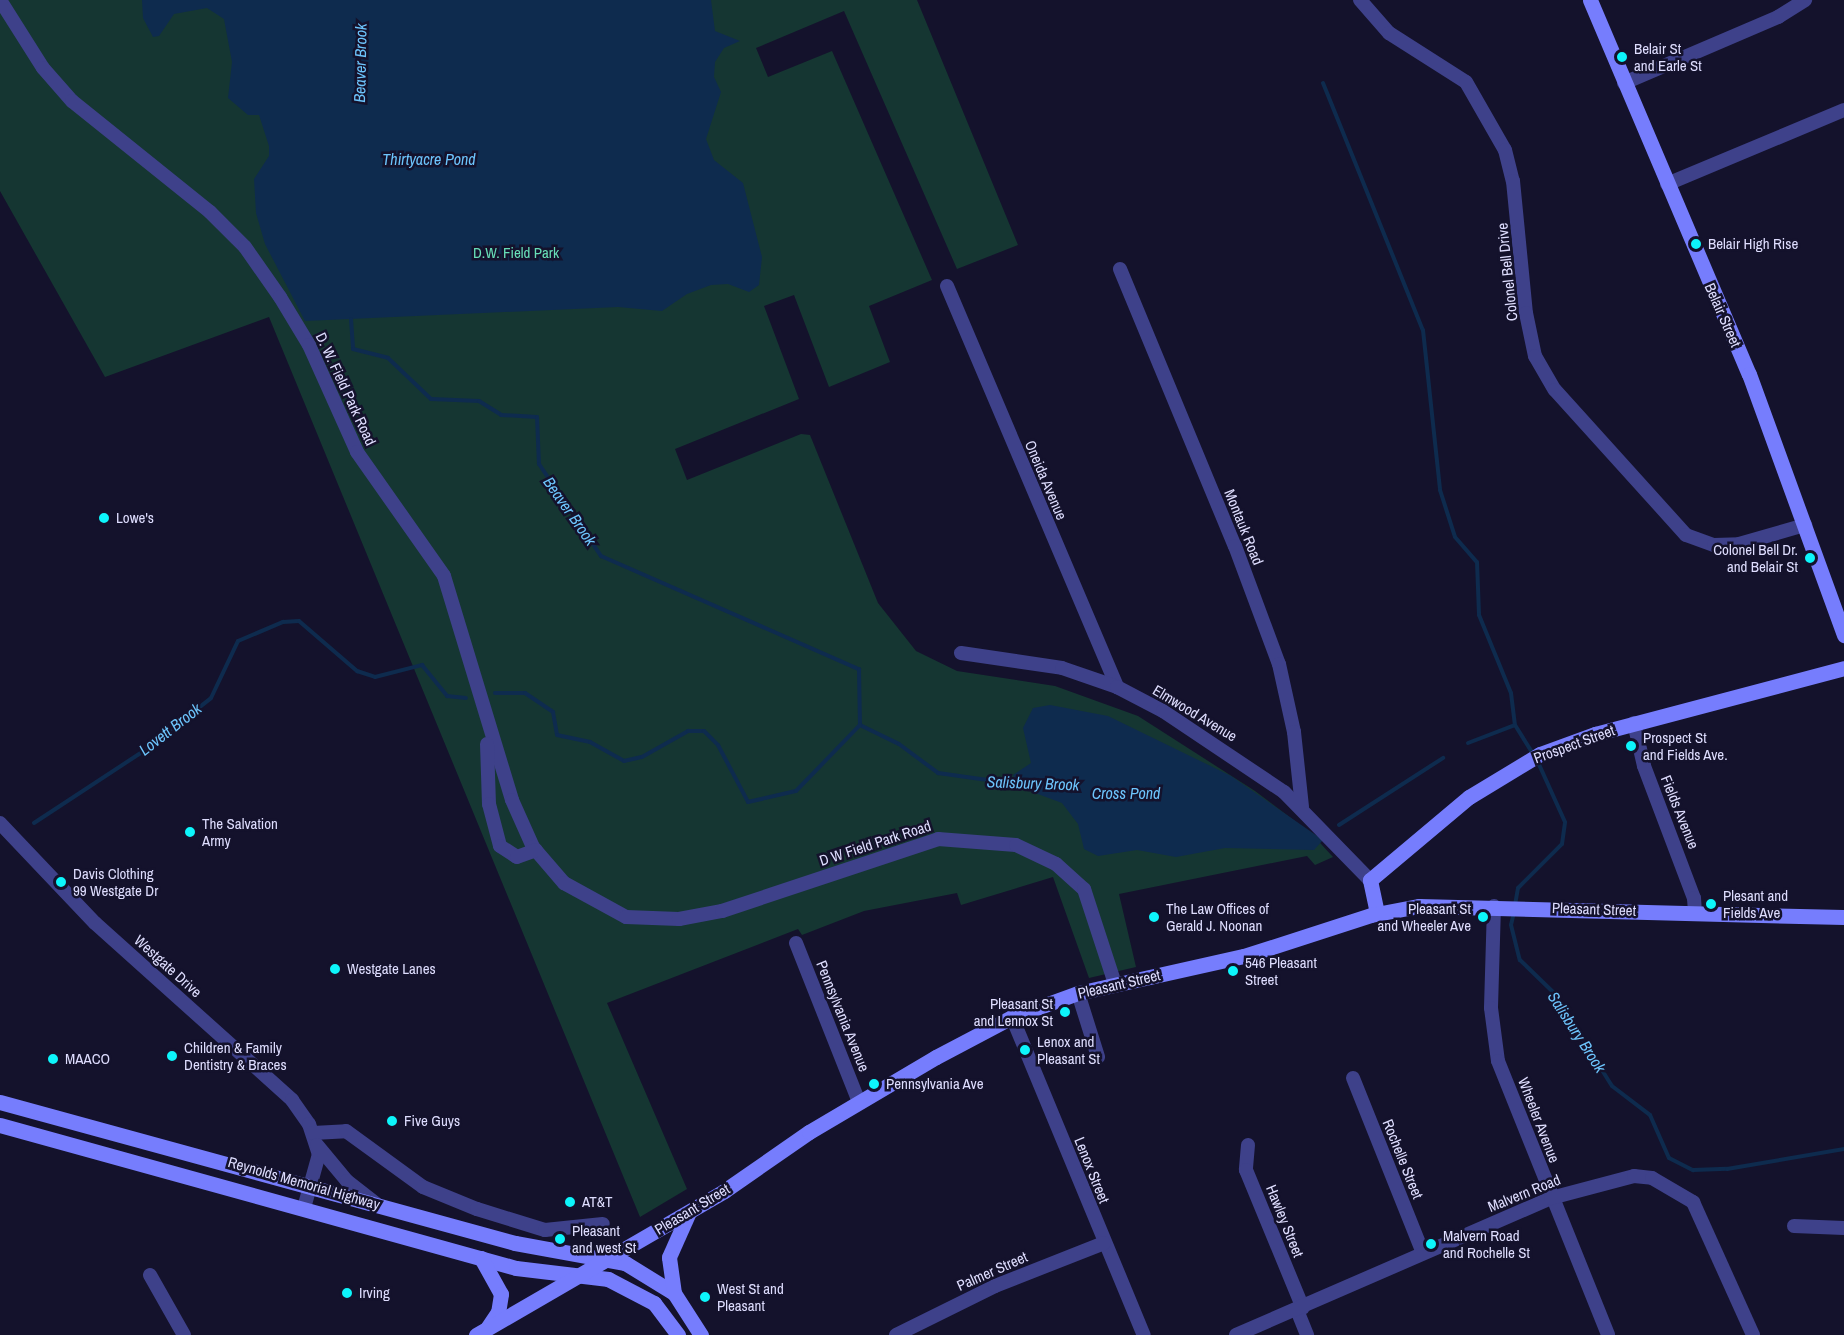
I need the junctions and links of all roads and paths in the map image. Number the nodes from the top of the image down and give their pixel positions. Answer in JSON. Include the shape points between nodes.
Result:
{"nodes":[{"id":1,"x":0,"y":0,"type":"edge"},
{"id":2,"x":1360,"y":0,"type":"edge"},
{"id":3,"x":1590,"y":0,"type":"edge"},
{"id":4,"x":1805,"y":0,"type":"edge"},
{"id":5,"x":1624,"y":83,"type":"junction"},
{"id":6,"x":1844,"y":110,"type":"edge"},
{"id":7,"x":1667,"y":184,"type":"junction"},
{"id":8,"x":1120,"y":269,"type":"dead end"},
{"id":9,"x":946,"y":286,"type":"dead end"},
{"id":10,"x":1805,"y":525,"type":"junction"},
{"id":11,"x":1844,"y":635,"type":"edge"},
{"id":12,"x":961,"y":653,"type":"dead end"},
{"id":13,"x":1844,"y":668,"type":"edge"},
{"id":14,"x":1116,"y":687,"type":"junction"},
{"id":15,"x":484,"y":712,"type":"junction"},
{"id":16,"x":1634,"y":723,"type":"junction"},
{"id":17,"x":1302,"y":807,"type":"junction"},
{"id":18,"x":0,"y":823,"type":"edge"},
{"id":19,"x":536,"y":850,"type":"junction"},
{"id":20,"x":1370,"y":880,"type":"junction"},
{"id":21,"x":574,"y":891,"type":"joint"},
{"id":22,"x":1497,"y":906,"type":"junction"},
{"id":23,"x":1695,"y":912,"type":"junction"},
{"id":24,"x":1377,"y":913,"type":"junction"},
{"id":25,"x":1844,"y":916,"type":"edge"},
{"id":26,"x":796,"y":943,"type":"dead end"},
{"id":27,"x":1115,"y":984,"type":"junction"},
{"id":28,"x":1078,"y":993,"type":"junction"},
{"id":29,"x":1012,"y":1017,"type":"junction"},
{"id":30,"x":1098,"y":1057,"type":"dead end"},
{"id":31,"x":1353,"y":1078,"type":"dead end"},
{"id":32,"x":0,"y":1102,"type":"edge"},
{"id":33,"x":859,"y":1102,"type":"junction"},
{"id":34,"x":0,"y":1125,"type":"edge"},
{"id":35,"x":315,"y":1139,"type":"junction"},
{"id":36,"x":1248,"y":1145,"type":"dead end"},
{"id":37,"x":312,"y":1186,"type":"junction"},
{"id":38,"x":1551,"y":1198,"type":"junction"},
{"id":39,"x":376,"y":1204,"type":"junction"},
{"id":40,"x":304,"y":1208,"type":"junction"},
{"id":41,"x":689,"y":1212,"type":"junction"},
{"id":42,"x":603,"y":1224,"type":"dead end"},
{"id":43,"x":1794,"y":1226,"type":"dead end"},
{"id":44,"x":1844,"y":1228,"type":"edge"},
{"id":45,"x":1104,"y":1243,"type":"junction"},
{"id":46,"x":1423,"y":1253,"type":"junction"},
{"id":47,"x":481,"y":1258,"type":"junction"},
{"id":48,"x":608,"y":1258,"type":"junction"},
{"id":49,"x":582,"y":1274,"type":"junction"},
{"id":50,"x":150,"y":1275,"type":"dead end"},
{"id":51,"x":674,"y":1293,"type":"junction"},
{"id":52,"x":1300,"y":1309,"type":"junction"},
{"id":53,"x":482,"y":1332,"type":"edge"},
{"id":54,"x":184,"y":1335,"type":"edge"},
{"id":55,"x":678,"y":1335,"type":"edge"},
{"id":56,"x":701,"y":1335,"type":"edge"},
{"id":57,"x":896,"y":1335,"type":"edge"},
{"id":58,"x":1144,"y":1335,"type":"edge"},
{"id":59,"x":1236,"y":1335,"type":"edge"},
{"id":60,"x":1307,"y":1335,"type":"edge"},
{"id":61,"x":1608,"y":1335,"type":"edge"},
{"id":62,"x":1753,"y":1335,"type":"edge"}],
"edges":[{"from":1,"to":15,"type":"street","name":"D. W. Field Park Road","via":[[43,68],[72,101],[210,212],[244,247],[280,297],[309,345],[357,453],[444,576],[461,620]]},
{"from":2,"to":10,"type":"street","name":"Colonel Bell Drive","via":[[1389,33],[1466,82],[1505,150],[1513,181],[1526,313],[1535,356],[1555,390],[1686,535],[1714,544],[1739,544]]},
{"from":3,"to":5,"type":"main road","name":"Belair Street"},
{"from":4,"to":5,"type":"street","via":[[1778,17]]},
{"from":5,"to":7,"type":"main road","name":"Belair Street"},
{"from":6,"to":7,"type":"street"},
{"from":7,"to":10,"type":"main road","name":"Belair Street","via":[[1749,374]]},
{"from":8,"to":17,"type":"street","name":"Montauk Road","via":[[1235,546],[1279,664],[1294,732]]},
{"from":9,"to":14,"type":"street","name":"Oneida Avenue"},
{"from":10,"to":11,"type":"main road","name":"Belair Street"},
{"from":12,"to":14,"type":"street","name":"Elmwood Avenue","via":[[1040,662]]},
{"from":13,"to":16,"type":"main road","name":"Prospect Street"},
{"from":14,"to":17,"type":"street","name":"Elmwood Avenue","via":[[1206,736]]},
{"from":15,"to":19,"type":"street","name":"D. W. Field Park Road","via":[[512,800]]},
{"from":15,"to":19,"type":"street","via":[[489,804],[497,837],[511,856]]},
{"from":16,"to":20,"type":"main road","name":"Prospect Street","via":[[1536,756],[1469,797]]},
{"from":16,"to":23,"type":"street","name":"Fields Avenue","via":[[1648,776],[1694,898]]},
{"from":17,"to":20,"type":"street","name":"Elmwood Avenue"},
{"from":18,"to":35,"type":"street","name":"Westgate Drive","via":[[93,920],[285,1093]]},
{"from":19,"to":21,"type":"street","name":"D. W. Field Park Road"},
{"from":20,"to":24,"type":"main road"},
{"from":21,"to":27,"type":"street","name":"D W Field Park Road","via":[[626,917],[679,919],[722,911],[920,843],[963,837],[990,840],[1040,855],[1073,876],[1094,913]]},
{"from":22,"to":23,"type":"main road","name":"Pleasant Street"},
{"from":22,"to":24,"type":"main road","name":"Pleasant Street","via":[[1419,906]]},
{"from":22,"to":38,"type":"street","name":"Wheeler Avenue","via":[[1491,1008],[1498,1061]]},
{"from":23,"to":25,"type":"main road","name":"Pleasant Street"},
{"from":24,"to":27,"type":"main road","name":"Pleasant Street","via":[[1244,956]]},
{"from":26,"to":33,"type":"street","name":"Pennsylvania Avenue"},
{"from":27,"to":28,"type":"main road","name":"Pleasant Street"},
{"from":28,"to":29,"type":"main road","name":"Pleasant Street"},
{"from":28,"to":30,"type":"street"},
{"from":29,"to":33,"type":"main road","name":"Pleasant Street"},
{"from":29,"to":45,"type":"street","name":"Lenox Street"},
{"from":31,"to":46,"type":"street","name":"Rochelle Street"},
{"from":32,"to":37,"type":"main road","name":"Reynolds Memorial Highway","via":[[122,1138],[192,1152]]},
{"from":33,"to":41,"type":"main road","name":"Pleasant Street"},
{"from":34,"to":40,"type":"main road","name":"Reynolds Memorial Highway"},
{"from":35,"to":37,"type":"street"},
{"from":35,"to":39,"type":"street","name":"Westgate Drive","via":[[347,1181]]},
{"from":35,"to":42,"type":"street","via":[[344,1131],[436,1194],[545,1230]]},
{"from":36,"to":52,"type":"street","name":"Hawley Street","via":[[1246,1170]]},
{"from":37,"to":39,"type":"main road","name":"Reynolds Memorial Highway"},
{"from":37,"to":40,"type":"street"},
{"from":38,"to":46,"type":"street","name":"Malvern Road"},
{"from":38,"to":61,"type":"street","name":"Wheeler Avenue"},
{"from":38,"to":62,"type":"street","name":"Malvern Road","via":[[1634,1176],[1677,1190],[1693,1202]]},
{"from":39,"to":48,"type":"main road","name":"Reynolds Memorial Highway","via":[[523,1245]]},
{"from":40,"to":47,"type":"main road","name":"Reynolds Memorial Highway"},
{"from":41,"to":48,"type":"main road","name":"Pleasant Street"},
{"from":41,"to":51,"type":"main road","via":[[669,1257]]},
{"from":43,"to":44,"type":"street"},
{"from":45,"to":57,"type":"street","name":"Palmer Street","via":[[995,1286]]},
{"from":45,"to":58,"type":"street","name":"Lenox Street"},
{"from":46,"to":52,"type":"street","name":"Malvern Road"},
{"from":47,"to":49,"type":"main road","name":"Reynolds Memorial Highway","via":[[529,1271]]},
{"from":47,"to":53,"type":"main road","via":[[501,1294],[498,1312]]},
{"from":48,"to":49,"type":"main road","name":"Pleasant Street"},
{"from":48,"to":51,"type":"main road","name":"Reynolds Memorial Highway","via":[[641,1269]]},
{"from":49,"to":53,"type":"main road","name":"Pleasant Street"},
{"from":49,"to":55,"type":"main road","name":"Reynolds Memorial Highway","via":[[608,1279],[646,1296]]},
{"from":50,"to":54,"type":"street"},
{"from":51,"to":56,"type":"main road"},
{"from":52,"to":59,"type":"street","name":"Malvern Road"},
{"from":52,"to":60,"type":"street","name":"Hawley Street"}]}
